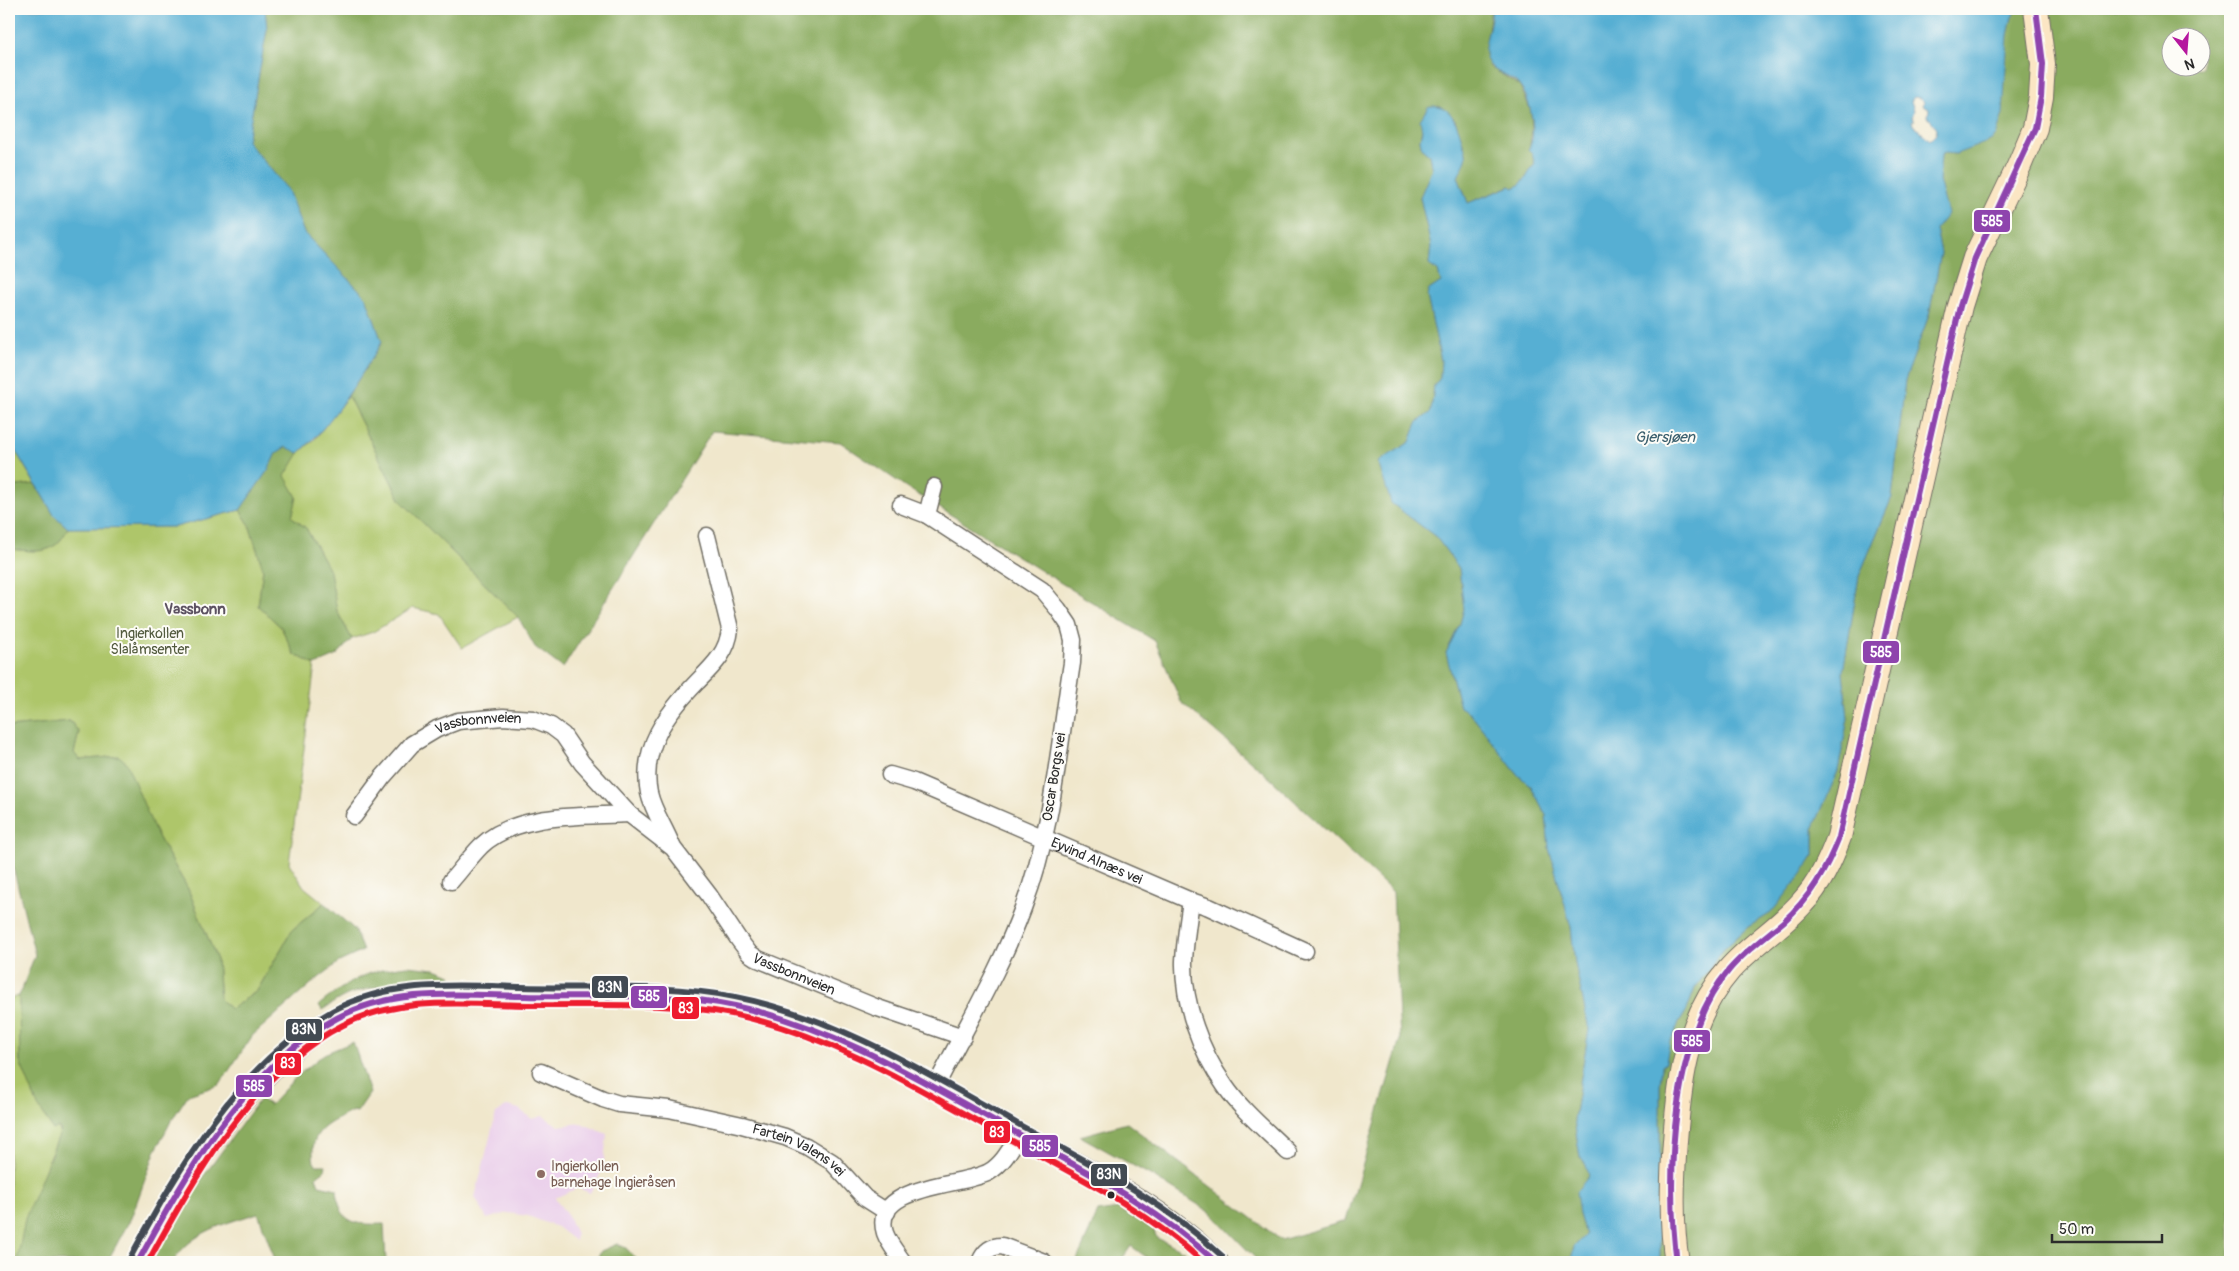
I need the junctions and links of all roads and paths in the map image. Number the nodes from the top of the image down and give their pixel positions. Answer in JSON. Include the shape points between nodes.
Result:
{"nodes":[{"id":1,"x":2036,"y":9,"type":"edge"},
{"id":2,"x":934,"y":488,"type":"dead end"},
{"id":3,"x":902,"y":505,"type":"dead end"},
{"id":4,"x":927,"y":515,"type":"junction"},
{"id":5,"x":707,"y":536,"type":"dead end"},
{"id":6,"x":890,"y":775,"type":"dead end"},
{"id":7,"x":629,"y":814,"type":"junction"},
{"id":8,"x":354,"y":816,"type":"dead end"},
{"id":9,"x":1044,"y":838,"type":"junction"},
{"id":10,"x":673,"y":848,"type":"junction"},
{"id":11,"x":451,"y":881,"type":"dead end"},
{"id":12,"x":1191,"y":901,"type":"junction"},
{"id":13,"x":1305,"y":950,"type":"dead end"},
{"id":14,"x":963,"y":1037,"type":"junction"},
{"id":15,"x":541,"y":1072,"type":"dead end"},
{"id":16,"x":935,"y":1088,"type":"junction"},
{"id":17,"x":1020,"y":1134,"type":"junction"},
{"id":18,"x":1288,"y":1152,"type":"dead end"},
{"id":19,"x":887,"y":1212,"type":"junction"},
{"id":20,"x":138,"y":1262,"type":"edge"},
{"id":21,"x":903,"y":1262,"type":"edge"},
{"id":22,"x":980,"y":1262,"type":"edge"},
{"id":23,"x":1044,"y":1262,"type":"edge"},
{"id":24,"x":1216,"y":1262,"type":"edge"},
{"id":25,"x":1677,"y":1262,"type":"edge"}],
"edges":[{"from":1,"to":25,"type":"main road","via":[[2043,64],[2039,110],[2028,146],[1975,258],[1960,306],[1839,837],[1824,871],[1806,898],[1741,958],[1720,983],[1696,1023],[1686,1055],[1679,1095],[1673,1177],[1673,1233]]},
{"from":2,"to":4,"type":"street"},
{"from":3,"to":4,"type":"street","name":"Oscar Borgs vei"},
{"from":4,"to":9,"type":"street","name":"Oscar Borgs vei","via":[[1042,590],[1069,626],[1073,640],[1072,663]]},
{"from":5,"to":10,"type":"street","name":"Vassbonnveien","via":[[730,628],[729,640],[721,656],[660,727],[648,762],[650,794]]},
{"from":6,"to":9,"type":"street","name":"Eyvind Alnæs vei","via":[[914,782]]},
{"from":7,"to":8,"type":"street","name":"Vassbonnveien","via":[[582,763],[563,735],[533,719],[503,717],[458,721],[412,744]]},
{"from":7,"to":10,"type":"street","name":"Vassbonnveien"},
{"from":7,"to":11,"type":"street","via":[[560,817],[523,824],[482,845]]},
{"from":9,"to":12,"type":"street","name":"Eyvind Alnæs vei"},
{"from":9,"to":14,"type":"street","name":"Oscar Borgs vei","via":[[1011,939]]},
{"from":10,"to":14,"type":"street","name":"Vassbonnveien","via":[[739,940],[758,959],[875,1007]]},
{"from":12,"to":13,"type":"street","name":"Eyvind Alnæs vei"},
{"from":12,"to":18,"type":"street","via":[[1184,963],[1195,1026],[1226,1087]]},
{"from":14,"to":16,"type":"street","name":"Oscar Borgs vei"},
{"from":15,"to":19,"type":"street","name":"Fartein Valens vei","via":[[603,1100],[669,1109],[785,1137],[832,1162],[865,1198]]},
{"from":16,"to":17,"type":"main road"},
{"from":16,"to":20,"type":"main road","via":[[870,1052],[816,1028],[730,1005],[666,999],[479,994],[398,998],[340,1017],[284,1054],[245,1098],[192,1168]]},
{"from":17,"to":19,"type":"street","via":[[991,1172],[975,1179],[912,1193],[897,1201]]},
{"from":17,"to":24,"type":"main road","via":[[1142,1202],[1179,1228]]},
{"from":19,"to":21,"type":"street","via":[[885,1233]]},
{"from":22,"to":23,"type":"street","via":[[986,1252],[1002,1246]]}]}
